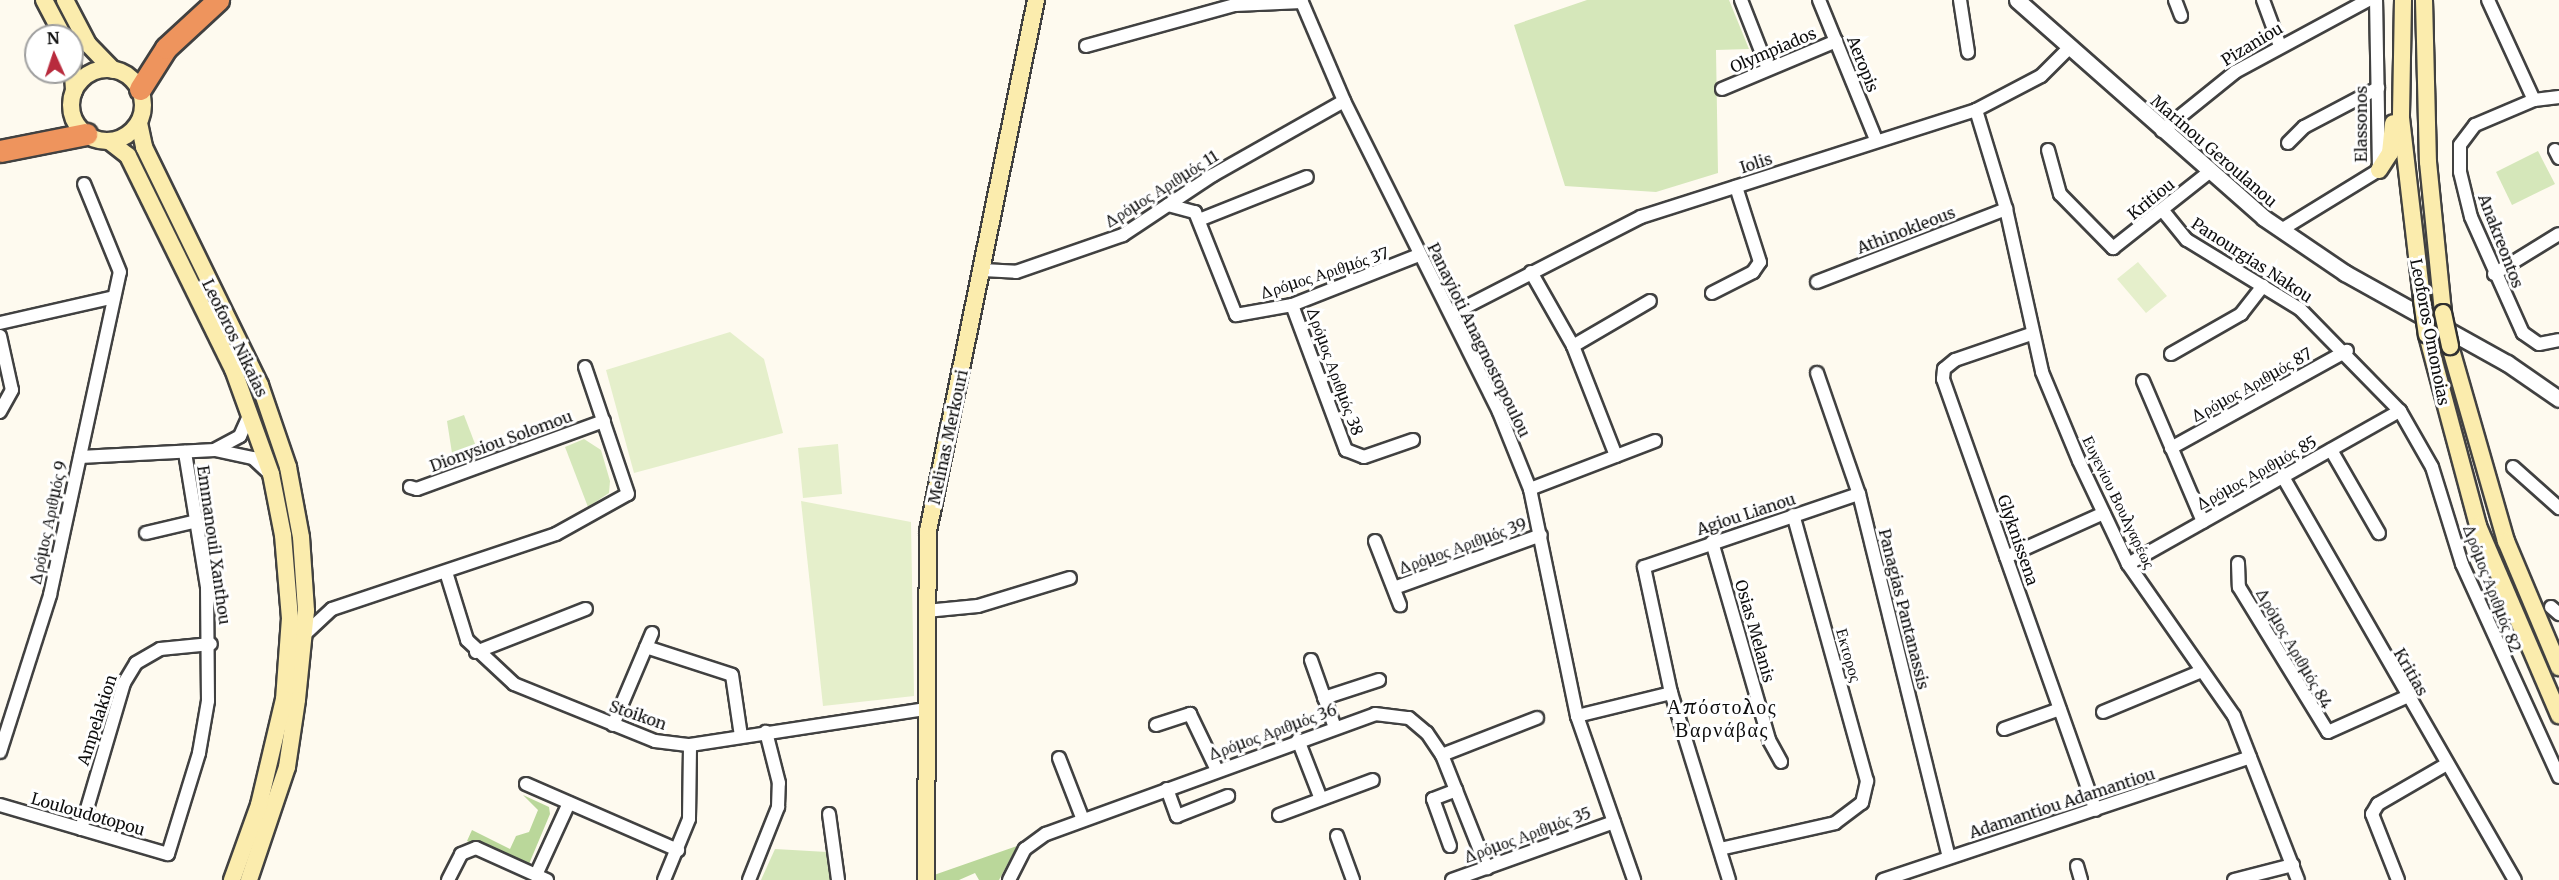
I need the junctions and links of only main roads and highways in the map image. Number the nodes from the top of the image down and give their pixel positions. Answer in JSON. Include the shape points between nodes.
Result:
{"nodes":[{"id":1,"x":44,"y":0,"type":"edge"},
{"id":2,"x":65,"y":0,"type":"edge"},
{"id":3,"x":218,"y":0,"type":"edge"},
{"id":4,"x":1036,"y":0,"type":"edge"},
{"id":5,"x":2403,"y":0,"type":"edge"},
{"id":6,"x":2424,"y":0,"type":"edge"},
{"id":7,"x":57,"y":24,"type":"edge"},
{"id":8,"x":113,"y":70,"type":"junction"},
{"id":9,"x":2400,"y":70,"type":"junction"},
{"id":10,"x":74,"y":84,"type":"edge"},
{"id":11,"x":140,"y":89,"type":"junction"},
{"id":12,"x":74,"y":91,"type":"junction"},
{"id":13,"x":139,"y":123,"type":"junction"},
{"id":14,"x":86,"y":134,"type":"junction"},
{"id":15,"x":109,"y":141,"type":"junction"},
{"id":16,"x":0,"y":151,"type":"edge"},
{"id":17,"x":2379,"y":170,"type":"road end"},
{"id":18,"x":2559,"y":667,"type":"edge"},
{"id":19,"x":2559,"y":715,"type":"edge"},
{"id":20,"x":232,"y":880,"type":"edge"},
{"id":21,"x":249,"y":880,"type":"edge"},
{"id":22,"x":926,"y":880,"type":"edge"}],
"edges":[{"from":1,"to":7,"type":"main road"},
{"from":2,"to":8,"type":"main road","via":[[88,44]]},
{"from":3,"to":11,"type":"highway","via":[[166,48]]},
{"from":4,"to":22,"type":"main road","name":"Melinas Merkouri","via":[[928,531]]},
{"from":5,"to":9,"type":"main road","name":"Leoforos Omonoias"},
{"from":6,"to":18,"type":"main road","name":"Leoforos Omonoias","bridge":true,"via":[[2428,162],[2450,346],[2506,541]]},
{"from":8,"to":11,"type":"main road"},
{"from":8,"to":12,"type":"main road","via":[[91,73]]},
{"from":9,"to":17,"type":"main road","via":[[2392,142]]},
{"from":9,"to":19,"type":"main road","name":"Leoforos Omonoias","bridge":true,"via":[[2404,165],[2427,335],[2478,526]]},
{"from":10,"to":12,"type":"main road"},
{"from":11,"to":13,"type":"main road"},
{"from":12,"to":14,"type":"main road","via":[[72,114]]},
{"from":13,"to":15,"type":"main road","via":[[121,139]]},
{"from":13,"to":21,"type":"main road","name":"Leoforos Nikaias","via":[[144,147],[251,363],[275,426],[301,537],[304,635],[287,766]]},
{"from":14,"to":15,"type":"main road"},
{"from":14,"to":16,"type":"highway"},
{"from":15,"to":20,"type":"main road","name":"Leoforos Nikaias","via":[[128,156],[233,369],[271,474],[283,535],[290,618],[284,699],[259,805]]}]}
